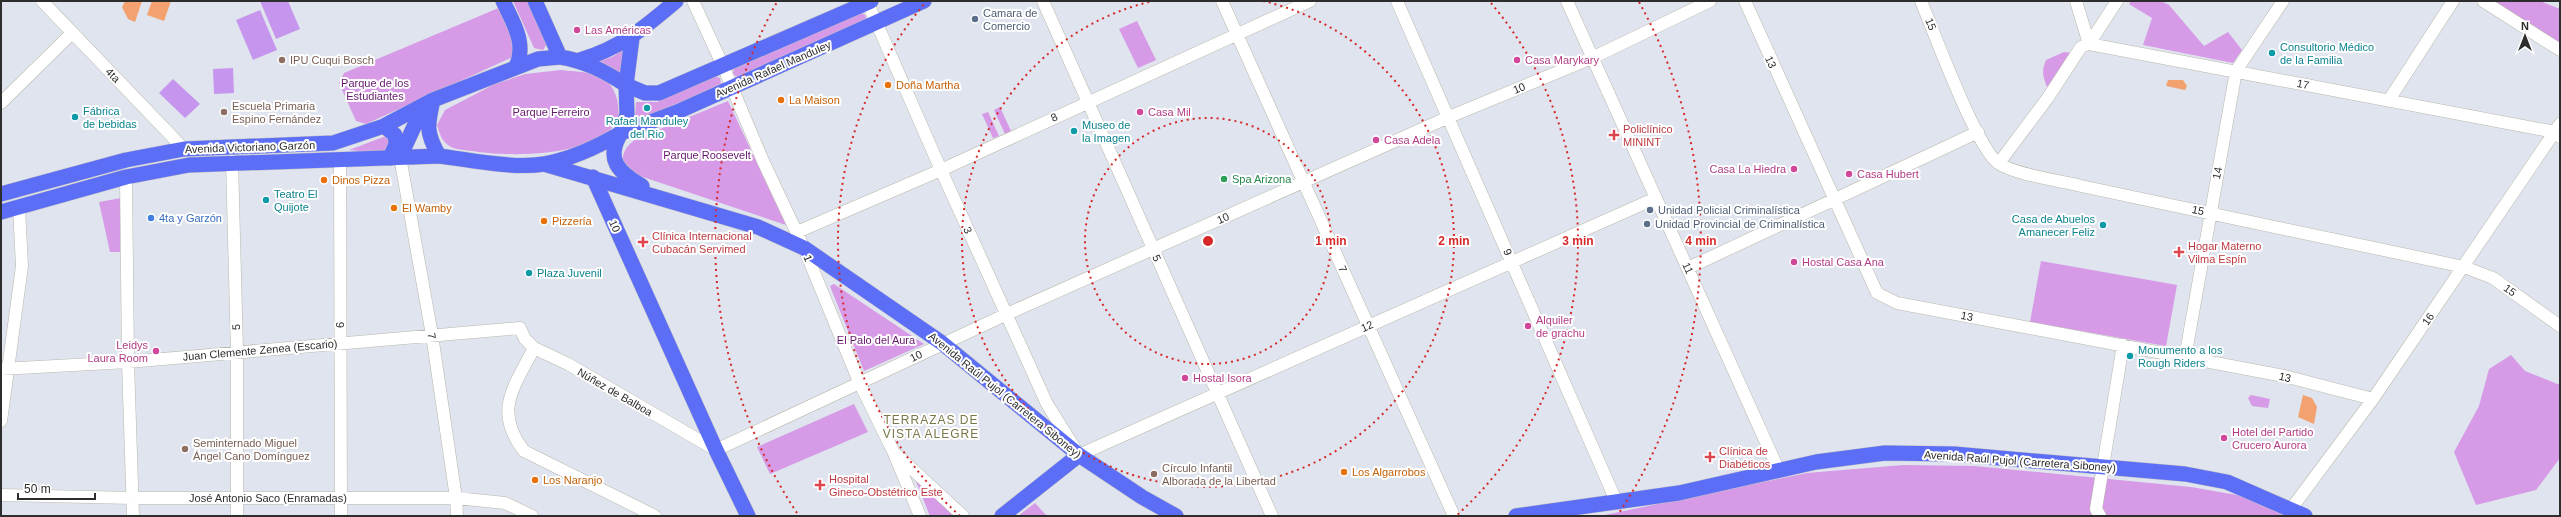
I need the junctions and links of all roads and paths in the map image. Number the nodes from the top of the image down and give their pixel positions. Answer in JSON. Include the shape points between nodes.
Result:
{"nodes":[{"id":1,"x":42,"y":1,"type":"edge"},
{"id":2,"x":503,"y":1,"type":"edge"},
{"id":3,"x":534,"y":1,"type":"edge"},
{"id":4,"x":676,"y":1,"type":"edge"},
{"id":5,"x":692,"y":1,"type":"edge"},
{"id":6,"x":868,"y":1,"type":"edge"},
{"id":7,"x":924,"y":1,"type":"edge"},
{"id":8,"x":1043,"y":1,"type":"edge"},
{"id":9,"x":1222,"y":1,"type":"edge"},
{"id":10,"x":1310,"y":1,"type":"edge"},
{"id":11,"x":1397,"y":1,"type":"edge"},
{"id":12,"x":1567,"y":1,"type":"edge"},
{"id":13,"x":1710,"y":1,"type":"edge"},
{"id":14,"x":1745,"y":1,"type":"edge"},
{"id":15,"x":1921,"y":1,"type":"edge"},
{"id":16,"x":2076,"y":1,"type":"edge"},
{"id":17,"x":2117,"y":1,"type":"edge"},
{"id":18,"x":2283,"y":1,"type":"edge"},
{"id":19,"x":2453,"y":1,"type":"edge"},
{"id":20,"x":2483,"y":1,"type":"edge"},
{"id":21,"x":877,"y":22,"type":"junction"},
{"id":22,"x":72,"y":33,"type":"junction"},
{"id":23,"x":1237,"y":35,"type":"junction"},
{"id":24,"x":632,"y":38,"type":"junction"},
{"id":25,"x":2089,"y":44,"type":"junction"},
{"id":26,"x":2560,"y":50,"type":"edge"},
{"id":27,"x":560,"y":57,"type":"junction"},
{"id":28,"x":1592,"y":58,"type":"junction"},
{"id":29,"x":580,"y":60,"type":"junction"},
{"id":30,"x":516,"y":66,"type":"junction"},
{"id":31,"x":723,"y":66,"type":"junction"},
{"id":32,"x":2236,"y":71,"type":"junction"},
{"id":33,"x":626,"y":85,"type":"junction"},
{"id":34,"x":732,"y":87,"type":"junction"},
{"id":35,"x":2389,"y":100,"type":"junction"},
{"id":36,"x":428,"y":102,"type":"junction"},
{"id":37,"x":1088,"y":102,"type":"junction"},
{"id":38,"x":1,"y":103,"type":"edge"},
{"id":39,"x":1449,"y":117,"type":"junction"},
{"id":40,"x":384,"y":126,"type":"junction"},
{"id":41,"x":2558,"y":131,"type":"edge"},
{"id":42,"x":621,"y":132,"type":"junction"},
{"id":43,"x":1978,"y":132,"type":"junction"},
{"id":44,"x":184,"y":148,"type":"junction"},
{"id":45,"x":440,"y":156,"type":"junction"},
{"id":46,"x":395,"y":158,"type":"junction"},
{"id":47,"x":340,"y":159,"type":"junction"},
{"id":48,"x":232,"y":162,"type":"junction"},
{"id":49,"x":1998,"y":163,"type":"junction"},
{"id":50,"x":544,"y":164,"type":"junction"},
{"id":51,"x":940,"y":170,"type":"junction"},
{"id":52,"x":126,"y":177,"type":"junction"},
{"id":53,"x":593,"y":177,"type":"junction"},
{"id":54,"x":1304,"y":183,"type":"junction"},
{"id":55,"x":1,"y":194,"type":"edge"},
{"id":56,"x":660,"y":197,"type":"junction"},
{"id":57,"x":1656,"y":198,"type":"junction"},
{"id":58,"x":1833,"y":200,"type":"junction"},
{"id":59,"x":7,"y":210,"type":"edge"},
{"id":60,"x":2209,"y":212,"type":"junction"},
{"id":61,"x":797,"y":232,"type":"junction"},
{"id":62,"x":804,"y":248,"type":"junction"},
{"id":63,"x":1153,"y":249,"type":"junction"},
{"id":64,"x":1513,"y":263,"type":"junction"},
{"id":65,"x":2464,"y":267,"type":"junction"},
{"id":66,"x":1688,"y":268,"type":"junction"},
{"id":67,"x":1007,"y":314,"type":"junction"},
{"id":68,"x":1368,"y":326,"type":"junction"},
{"id":69,"x":2560,"y":326,"type":"edge"},
{"id":70,"x":520,"y":328,"type":"joint"},
{"id":71,"x":432,"y":335,"type":"junction"},
{"id":72,"x":340,"y":343,"type":"junction"},
{"id":73,"x":942,"y":343,"type":"junction"},
{"id":74,"x":2123,"y":345,"type":"junction"},
{"id":75,"x":534,"y":348,"type":"junction"},
{"id":76,"x":237,"y":351,"type":"junction"},
{"id":77,"x":2185,"y":358,"type":"junction"},
{"id":78,"x":128,"y":362,"type":"junction"},
{"id":79,"x":5,"y":369,"type":"edge"},
{"id":80,"x":860,"y":384,"type":"junction"},
{"id":81,"x":1217,"y":393,"type":"junction"},
{"id":82,"x":2373,"y":399,"type":"junction"},
{"id":83,"x":1,"y":421,"type":"edge"},
{"id":84,"x":716,"y":450,"type":"junction"},
{"id":85,"x":893,"y":451,"type":"junction"},
{"id":86,"x":1079,"y":455,"type":"junction"},
{"id":87,"x":2104,"y":466,"type":"junction"},
{"id":88,"x":1779,"y":471,"type":"junction"},
{"id":89,"x":1,"y":495,"type":"edge"},
{"id":90,"x":133,"y":498,"type":"junction"},
{"id":91,"x":236,"y":498,"type":"junction"},
{"id":92,"x":341,"y":498,"type":"junction"},
{"id":93,"x":456,"y":498,"type":"junction"},
{"id":94,"x":1617,"y":503,"type":"junction"},
{"id":95,"x":2291,"y":509,"type":"junction"},
{"id":96,"x":630,"y":510,"type":"edge"},
{"id":97,"x":133,"y":516,"type":"edge"},
{"id":98,"x":237,"y":516,"type":"edge"},
{"id":99,"x":341,"y":516,"type":"edge"},
{"id":100,"x":456,"y":516,"type":"edge"},
{"id":101,"x":532,"y":516,"type":"edge"},
{"id":102,"x":655,"y":516,"type":"edge"},
{"id":103,"x":748,"y":516,"type":"edge"},
{"id":104,"x":920,"y":516,"type":"edge"},
{"id":105,"x":963,"y":516,"type":"edge"},
{"id":106,"x":1002,"y":516,"type":"edge"},
{"id":107,"x":1176,"y":516,"type":"edge"},
{"id":108,"x":1272,"y":516,"type":"edge"},
{"id":109,"x":1454,"y":516,"type":"edge"},
{"id":110,"x":1516,"y":516,"type":"edge"},
{"id":111,"x":2100,"y":516,"type":"edge"},
{"id":112,"x":2305,"y":516,"type":"edge"}],
"edges":[{"from":1,"to":22,"type":"street","name":"4ta"},
{"from":2,"to":30,"type":"main road","via":[[520,42],[522,55]]},
{"from":3,"to":27,"type":"main road"},
{"from":4,"to":24,"type":"main road"},
{"from":5,"to":31,"type":"street","name":"1"},
{"from":6,"to":21,"type":"street","name":"3"},
{"from":6,"to":31,"type":"main road","name":"Avenida Rafael Manduley"},
{"from":7,"to":21,"type":"main road","name":"Avenida Rafael Manduley"},
{"from":8,"to":37,"type":"street","name":"5"},
{"from":9,"to":23,"type":"street","name":"7"},
{"from":10,"to":23,"type":"street","name":"8"},
{"from":11,"to":39,"type":"street","name":"9"},
{"from":12,"to":28,"type":"street","name":"11"},
{"from":13,"to":28,"type":"street","name":"10"},
{"from":14,"to":58,"type":"street","name":"13"},
{"from":15,"to":43,"type":"street","name":"15"},
{"from":16,"to":25,"type":"street"},
{"from":17,"to":25,"type":"street"},
{"from":18,"to":32,"type":"street","name":"14"},
{"from":19,"to":35,"type":"street"},
{"from":20,"to":26,"type":"street"},
{"from":21,"to":34,"type":"main road","name":"Avenida Rafael Manduley"},
{"from":21,"to":51,"type":"street","name":"3"},
{"from":22,"to":38,"type":"street"},
{"from":22,"to":44,"type":"street","name":"4ta"},
{"from":23,"to":37,"type":"street","name":"8"},
{"from":23,"to":54,"type":"street","name":"7"},
{"from":24,"to":29,"type":"main road","via":[[605,53]]},
{"from":24,"to":33,"type":"main road","name":"Avenida Raúl Pujol (Carretera Siboney)"},
{"from":25,"to":32,"type":"street","name":"17"},
{"from":25,"to":49,"type":"street","via":[[2082,47],[2047,99]]},
{"from":27,"to":29,"type":"main road","name":"Avenida Victoriano Garzón"},
{"from":27,"to":30,"type":"main road","name":"Avenida Victoriano Garzón","via":[[538,59]]},
{"from":28,"to":39,"type":"street","name":"10"},
{"from":28,"to":57,"type":"street","name":"11"},
{"from":29,"to":33,"type":"main road","name":"Avenida Rafael Manduley"},
{"from":30,"to":36,"type":"main road","name":"Avenida Victoriano Garzón"},
{"from":31,"to":33,"type":"main road","name":"Avenida Rafael Manduley","via":[[659,93],[645,93]]},
{"from":31,"to":34,"type":"street","name":"1"},
{"from":32,"to":35,"type":"street","name":"17"},
{"from":32,"to":60,"type":"street","name":"14"},
{"from":33,"to":42,"type":"main road","name":"Avenida Raúl Pujol (Carretera Siboney)","via":[[627,114]]},
{"from":34,"to":42,"type":"main road","name":"Avenida Rafael Manduley","via":[[677,112]]},
{"from":34,"to":61,"type":"street","name":"1"},
{"from":35,"to":41,"type":"street","name":"17"},
{"from":36,"to":40,"type":"main road","name":"Avenida Victoriano Garzón"},
{"from":36,"to":45,"type":"main road","via":[[429,137]]},
{"from":36,"to":46,"type":"main road"},
{"from":37,"to":51,"type":"street","name":"8"},
{"from":37,"to":63,"type":"street","name":"5"},
{"from":39,"to":54,"type":"street","name":"10"},
{"from":39,"to":64,"type":"street","name":"9"},
{"from":40,"to":44,"type":"main road","name":"Avenida Victoriano Garzón","via":[[326,144]]},
{"from":40,"to":46,"type":"main road","via":[[395,135]]},
{"from":41,"to":65,"type":"street","name":"16"},
{"from":42,"to":50,"type":"main road","name":"Avenida Rafael Manduley","via":[[596,147]]},
{"from":42,"to":56,"type":"main road","name":"Avenida Raúl Pujol (Carretera Siboney)","via":[[612,151],[620,170],[627,178]]},
{"from":43,"to":49,"type":"street","name":"15"},
{"from":43,"to":58,"type":"street"},
{"from":44,"to":55,"type":"main road","name":"Avenida Victoriano Garzón","via":[[126,160]]},
{"from":45,"to":46,"type":"main road","name":"Avenida Victoriano Garzón"},
{"from":45,"to":50,"type":"main road","name":"Avenida Victoriano Garzón","via":[[485,162]]},
{"from":46,"to":47,"type":"main road","name":"Avenida Victoriano Garzón"},
{"from":46,"to":71,"type":"street","name":"7"},
{"from":47,"to":48,"type":"main road","name":"Avenida Victoriano Garzón"},
{"from":47,"to":72,"type":"street","name":"6"},
{"from":48,"to":52,"type":"main road","name":"Avenida Victoriano Garzón","via":[[189,165]]},
{"from":48,"to":76,"type":"street","name":"5"},
{"from":49,"to":60,"type":"street","name":"15","via":[[2081,186]]},
{"from":50,"to":53,"type":"main road","name":"Avenida Raúl Pujol (Carretera Siboney)"},
{"from":51,"to":61,"type":"street","name":"8"},
{"from":51,"to":67,"type":"street","name":"3"},
{"from":52,"to":59,"type":"main road","name":"Avenida Victoriano Garzón"},
{"from":52,"to":78,"type":"street"},
{"from":53,"to":56,"type":"main road","name":"Avenida Raúl Pujol (Carretera Siboney)"},
{"from":53,"to":84,"type":"main road","name":"10"},
{"from":54,"to":63,"type":"street","name":"10"},
{"from":54,"to":68,"type":"street","name":"7"},
{"from":56,"to":62,"type":"main road","name":"Avenida Raúl Pujol (Carretera Siboney)","via":[[758,228]]},
{"from":57,"to":64,"type":"street","name":"12"},
{"from":57,"to":66,"type":"street","name":"11"},
{"from":58,"to":66,"type":"street"},
{"from":58,"to":74,"type":"street","name":"13","via":[[1877,293],[1897,303]]},
{"from":59,"to":79,"type":"street","via":[[22,266]]},
{"from":60,"to":65,"type":"street","name":"15"},
{"from":60,"to":77,"type":"street","name":"14"},
{"from":61,"to":62,"type":"street","name":"1"},
{"from":62,"to":73,"type":"main road","name":"Avenida Raúl Pujol (Carretera Siboney)"},
{"from":62,"to":80,"type":"street","name":"1"},
{"from":63,"to":67,"type":"street","name":"10"},
{"from":63,"to":81,"type":"street","name":"5"},
{"from":64,"to":68,"type":"street","name":"12"},
{"from":64,"to":94,"type":"street","name":"9"},
{"from":65,"to":69,"type":"street","name":"15","via":[[2493,278]]},
{"from":65,"to":82,"type":"street","name":"16"},
{"from":66,"to":88,"type":"street","name":"11"},
{"from":67,"to":73,"type":"street","name":"10"},
{"from":67,"to":86,"type":"street","name":"3","via":[[1047,404]]},
{"from":68,"to":81,"type":"street","name":"12"},
{"from":68,"to":109,"type":"street","name":"7"},
{"from":70,"to":71,"type":"street","name":"Juan Clemente Zenea (Escario)"},
{"from":70,"to":75,"type":"street","name":"Núñez de Balboa","via":[[525,339]]},
{"from":71,"to":72,"type":"street","name":"Juan Clemente Zenea (Escario)"},
{"from":71,"to":93,"type":"street","name":"7"},
{"from":72,"to":76,"type":"street","name":"Juan Clemente Zenea (Escario)"},
{"from":72,"to":92,"type":"street","name":"6"},
{"from":73,"to":80,"type":"street","name":"10"},
{"from":73,"to":86,"type":"main road","name":"Avenida Raúl Pujol (Carretera Siboney)"},
{"from":74,"to":77,"type":"street","name":"13"},
{"from":74,"to":87,"type":"street"},
{"from":75,"to":84,"type":"street","name":"Núñez de Balboa","via":[[568,364]]},
{"from":75,"to":96,"type":"street","via":[[511,393],[507,408],[509,423],[516,440],[524,451]]},
{"from":76,"to":78,"type":"street","name":"Juan Clemente Zenea (Escario)"},
{"from":76,"to":91,"type":"street","name":"5"},
{"from":77,"to":82,"type":"street","name":"13","via":[[2284,376]]},
{"from":78,"to":79,"type":"street","name":"Juan Clemente Zenea (Escario)"},
{"from":78,"to":90,"type":"street"},
{"from":79,"to":83,"type":"street"},
{"from":80,"to":84,"type":"street","name":"10"},
{"from":80,"to":85,"type":"street","name":"1"},
{"from":81,"to":86,"type":"street","name":"12"},
{"from":81,"to":108,"type":"street","name":"5"},
{"from":82,"to":95,"type":"street","name":"16"},
{"from":84,"to":103,"type":"main road","name":"10"},
{"from":85,"to":104,"type":"street","name":"1"},
{"from":85,"to":105,"type":"street"},
{"from":86,"to":106,"type":"main road"},
{"from":86,"to":107,"type":"main road","name":"Avenida Raúl Pujol (Carretera Siboney)","via":[[1142,498]]},
{"from":87,"to":88,"type":"main road","name":"Avenida Raúl Pujol (Carretera Siboney)","via":[[1954,454],[1885,453],[1816,462]]},
{"from":87,"to":95,"type":"main road","name":"Avenida Raúl Pujol (Carretera Siboney)","via":[[2185,474],[2228,482]]},
{"from":87,"to":111,"type":"street","via":[[2096,509]]},
{"from":88,"to":94,"type":"main road","name":"Avenida Raúl Pujol (Carretera Siboney)","via":[[1679,493]]},
{"from":89,"to":90,"type":"street","name":"José Antonio Saco (Enramadas)"},
{"from":90,"to":91,"type":"street","name":"José Antonio Saco (Enramadas)"},
{"from":90,"to":97,"type":"street"},
{"from":91,"to":92,"type":"street","name":"José Antonio Saco (Enramadas)"},
{"from":91,"to":98,"type":"street","name":"5"},
{"from":92,"to":93,"type":"street","name":"José Antonio Saco (Enramadas)"},
{"from":92,"to":99,"type":"street","name":"6"},
{"from":93,"to":100,"type":"street","name":"7"},
{"from":93,"to":101,"type":"street","name":"José Antonio Saco (Enramadas)","via":[[505,503]]},
{"from":94,"to":110,"type":"main road","name":"Avenida Raúl Pujol (Carretera Siboney)"},
{"from":95,"to":112,"type":"main road","name":"Avenida Raúl Pujol (Carretera Siboney)"},
{"from":96,"to":102,"type":"street"}]}
